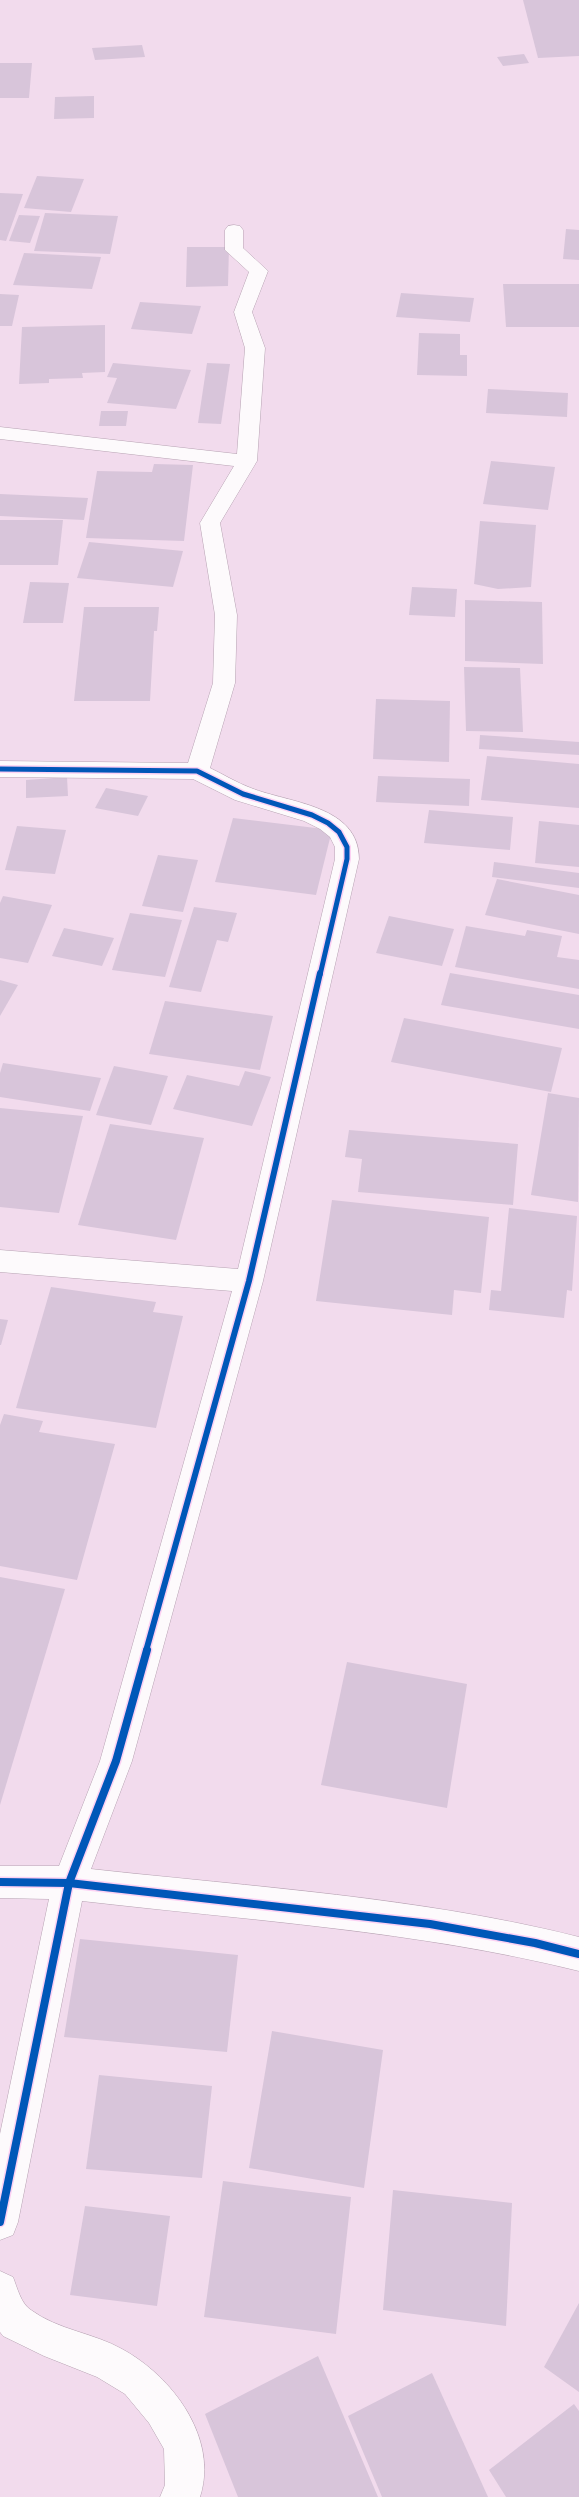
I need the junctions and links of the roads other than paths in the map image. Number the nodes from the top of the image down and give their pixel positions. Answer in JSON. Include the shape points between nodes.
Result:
{"nodes":[{"id":1,"x":234,"y":230,"type":"dead end"},
{"id":2,"x":0,"y":433,"type":"edge"},
{"id":3,"x":247,"y":460,"type":"junction"},
{"id":4,"x":0,"y":769,"type":"edge"},
{"id":5,"x":197,"y":771,"type":"junction"},
{"id":6,"x":0,"y":1261,"type":"edge"},
{"id":7,"x":249,"y":1280,"type":"junction"},
{"id":8,"x":0,"y":1882,"type":"edge"},
{"id":9,"x":69,"y":1883,"type":"junction"},
{"id":10,"x":579,"y":1954,"type":"edge"},
{"id":11,"x":0,"y":2222,"type":"edge"},
{"id":12,"x":0,"y":2290,"type":"edge"},
{"id":13,"x":180,"y":2497,"type":"edge"}],
"edges":[{"from":1,"to":3,"type":"street","via":[[234,250],[259,271],[243,312],[256,348]]},
{"from":2,"to":3,"type":"street"},
{"from":3,"to":5,"type":"street","via":[[210,523],[226,615],[224,683]]},
{"from":4,"to":5,"type":"street"},
{"from":5,"to":7,"type":"street","via":[[243,794],[328,823],[339,832],[347,846],[347,859]]},
{"from":6,"to":7,"type":"street"},
{"from":7,"to":9,"type":"street","via":[[116,1761]]},
{"from":8,"to":9,"type":"street"},
{"from":9,"to":10,"type":"street","via":[[430,1924]]},
{"from":9,"to":11,"type":"street"},
{"from":12,"to":13,"type":"street","via":[[3,2302],[16,2323],[108,2362],[138,2381],[163,2409],[183,2446],[184,2485]]}]}
